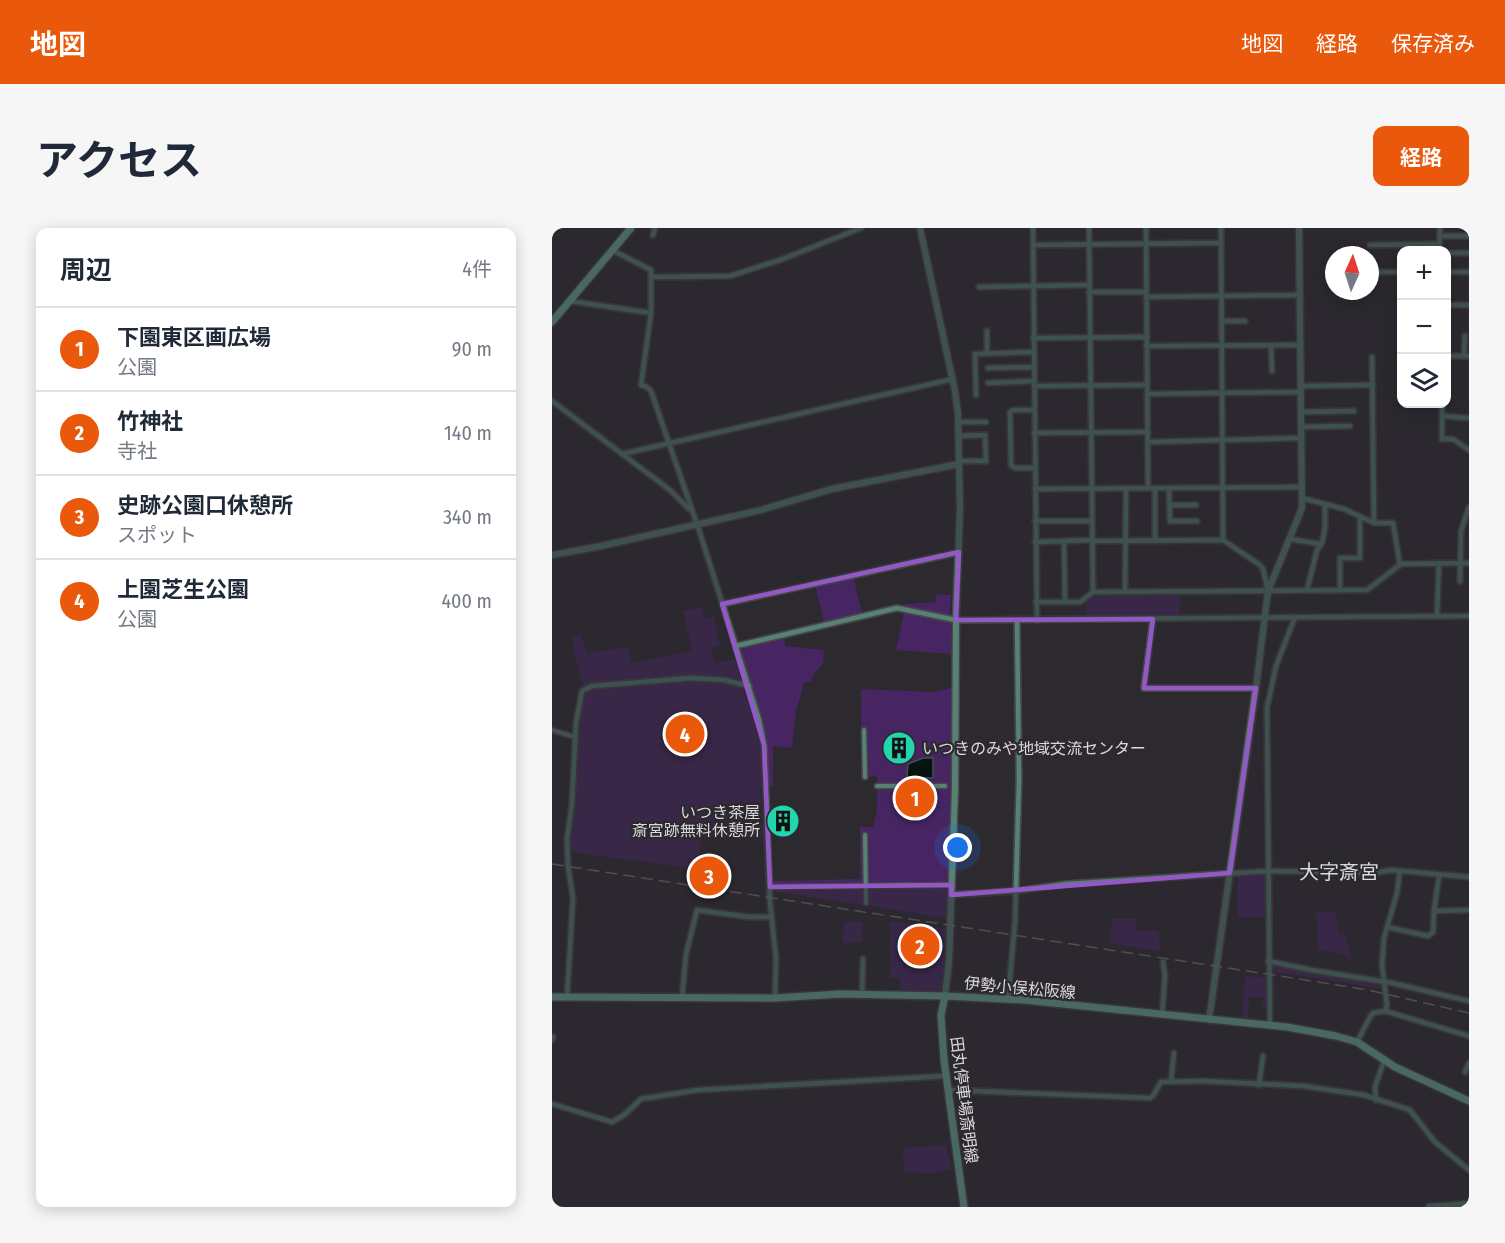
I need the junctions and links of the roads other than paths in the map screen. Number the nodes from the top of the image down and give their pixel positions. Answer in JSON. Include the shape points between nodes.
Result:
{"nodes":[{"id":1,"x":631,"y":228,"type":"edge"},
{"id":2,"x":655,"y":228,"type":"edge"},
{"id":3,"x":861,"y":228,"type":"edge"},
{"id":4,"x":920,"y":228,"type":"edge"},
{"id":5,"x":1033,"y":228,"type":"edge"},
{"id":6,"x":1089,"y":228,"type":"edge"},
{"id":7,"x":1146,"y":228,"type":"edge"},
{"id":8,"x":1221,"y":228,"type":"edge"},
{"id":9,"x":1299,"y":228,"type":"edge"},
{"id":10,"x":1440,"y":228,"type":"edge"},
{"id":11,"x":653,"y":235,"type":"dead end"},
{"id":12,"x":1440,"y":236,"type":"junction"},
{"id":13,"x":1469,"y":236,"type":"edge"},
{"id":14,"x":1221,"y":243,"type":"junction"},
{"id":15,"x":1146,"y":244,"type":"junction"},
{"id":16,"x":1438,"y":244,"type":"joint"},
{"id":17,"x":1033,"y":245,"type":"junction"},
{"id":18,"x":1089,"y":245,"type":"junction"},
{"id":19,"x":1370,"y":245,"type":"dead end"},
{"id":20,"x":612,"y":250,"type":"junction"},
{"id":21,"x":1451,"y":253,"type":"edge"},
{"id":22,"x":1469,"y":253,"type":"edge"},
{"id":23,"x":1379,"y":272,"type":"edge"},
{"id":24,"x":1397,"y":272,"type":"edge"},
{"id":25,"x":1451,"y":272,"type":"edge"},
{"id":26,"x":1467,"y":272,"type":"dead end"},
{"id":27,"x":651,"y":278,"type":"junction"},
{"id":28,"x":1089,"y":285,"type":"junction"},
{"id":29,"x":1033,"y":286,"type":"junction"},
{"id":30,"x":979,"y":287,"type":"dead end"},
{"id":31,"x":1089,"y":292,"type":"junction"},
{"id":32,"x":1146,"y":294,"type":"junction"},
{"id":33,"x":1221,"y":296,"type":"junction"},
{"id":34,"x":1300,"y":296,"type":"junction"},
{"id":35,"x":570,"y":301,"type":"junction"},
{"id":36,"x":1451,"y":305,"type":"edge"},
{"id":37,"x":1469,"y":305,"type":"edge"},
{"id":38,"x":651,"y":313,"type":"junction"},
{"id":39,"x":1222,"y":321,"type":"junction"},
{"id":40,"x":1245,"y":321,"type":"dead end"},
{"id":41,"x":552,"y":322,"type":"edge"},
{"id":42,"x":987,"y":330,"type":"dead end"},
{"id":43,"x":1465,"y":336,"type":"dead end"},
{"id":44,"x":1146,"y":337,"type":"junction"},
{"id":45,"x":1033,"y":338,"type":"junction"},
{"id":46,"x":1090,"y":338,"type":"junction"},
{"id":47,"x":1222,"y":345,"type":"junction"},
{"id":48,"x":1271,"y":345,"type":"junction"},
{"id":49,"x":1300,"y":345,"type":"junction"},
{"id":50,"x":1146,"y":346,"type":"junction"},
{"id":51,"x":1033,"y":352,"type":"junction"},
{"id":52,"x":987,"y":354,"type":"junction"},
{"id":53,"x":1451,"y":356,"type":"edge"},
{"id":54,"x":1467,"y":356,"type":"edge"},
{"id":55,"x":1372,"y":357,"type":"dead end"},
{"id":56,"x":1033,"y":367,"type":"junction"},
{"id":57,"x":988,"y":368,"type":"dead end"},
{"id":58,"x":1272,"y":371,"type":"dead end"},
{"id":59,"x":953,"y":379,"type":"junction"},
{"id":60,"x":988,"y":383,"type":"dead end"},
{"id":61,"x":1034,"y":383,"type":"junction"},
{"id":62,"x":1091,"y":385,"type":"junction"},
{"id":63,"x":1147,"y":385,"type":"junction"},
{"id":64,"x":1373,"y":385,"type":"junction"},
{"id":65,"x":1300,"y":389,"type":"junction"},
{"id":66,"x":1222,"y":393,"type":"junction"},
{"id":67,"x":1147,"y":394,"type":"junction"},
{"id":68,"x":976,"y":395,"type":"dead end"},
{"id":69,"x":552,"y":402,"type":"edge"},
{"id":70,"x":1442,"y":408,"type":"edge"},
{"id":71,"x":1034,"y":410,"type":"junction"},
{"id":72,"x":1354,"y":411,"type":"dead end"},
{"id":73,"x":1301,"y":412,"type":"junction"},
{"id":74,"x":1442,"y":416,"type":"junction"},
{"id":75,"x":1469,"y":418,"type":"edge"},
{"id":76,"x":958,"y":422,"type":"junction"},
{"id":77,"x":986,"y":422,"type":"dead end"},
{"id":78,"x":1350,"y":426,"type":"dead end"},
{"id":79,"x":1301,"y":427,"type":"junction"},
{"id":80,"x":1148,"y":432,"type":"junction"},
{"id":81,"x":1034,"y":433,"type":"junction"},
{"id":82,"x":1091,"y":433,"type":"junction"},
{"id":83,"x":958,"y":436,"type":"junction"},
{"id":84,"x":1301,"y":438,"type":"junction"},
{"id":85,"x":1222,"y":441,"type":"junction"},
{"id":86,"x":1148,"y":442,"type":"junction"},
{"id":87,"x":668,"y":443,"type":"junction"},
{"id":88,"x":1469,"y":450,"type":"edge"},
{"id":89,"x":622,"y":454,"type":"junction"},
{"id":90,"x":959,"y":463,"type":"junction"},
{"id":91,"x":1035,"y":468,"type":"junction"},
{"id":92,"x":1301,"y":487,"type":"junction"},
{"id":93,"x":1148,"y":488,"type":"junction"},
{"id":94,"x":1155,"y":488,"type":"junction"},
{"id":95,"x":1169,"y":488,"type":"junction"},
{"id":96,"x":1223,"y":488,"type":"junction"},
{"id":97,"x":1035,"y":489,"type":"junction"},
{"id":98,"x":1091,"y":489,"type":"junction"},
{"id":99,"x":1126,"y":489,"type":"junction"},
{"id":100,"x":1302,"y":498,"type":"junction"},
{"id":101,"x":1170,"y":505,"type":"junction"},
{"id":102,"x":1196,"y":505,"type":"dead end"},
{"id":103,"x":1325,"y":505,"type":"junction"},
{"id":104,"x":1469,"y":507,"type":"edge"},
{"id":105,"x":691,"y":511,"type":"junction"},
{"id":106,"x":1360,"y":517,"type":"junction"},
{"id":107,"x":1035,"y":521,"type":"junction"},
{"id":108,"x":1091,"y":521,"type":"junction"},
{"id":109,"x":1197,"y":521,"type":"dead end"},
{"id":110,"x":1374,"y":523,"type":"junction"},
{"id":111,"x":696,"y":525,"type":"junction"},
{"id":112,"x":1290,"y":539,"type":"junction"},
{"id":113,"x":1155,"y":540,"type":"junction"},
{"id":114,"x":1223,"y":540,"type":"junction"},
{"id":115,"x":1064,"y":541,"type":"junction"},
{"id":116,"x":1092,"y":541,"type":"junction"},
{"id":117,"x":1125,"y":541,"type":"junction"},
{"id":118,"x":1035,"y":542,"type":"junction"},
{"id":119,"x":1320,"y":544,"type":"junction"},
{"id":120,"x":958,"y":552,"type":"junction"},
{"id":121,"x":552,"y":555,"type":"edge"},
{"id":122,"x":1439,"y":563,"type":"junction"},
{"id":123,"x":1460,"y":563,"type":"junction"},
{"id":124,"x":1469,"y":563,"type":"edge"},
{"id":125,"x":1400,"y":565,"type":"junction"},
{"id":126,"x":1461,"y":580,"type":"dead end"},
{"id":127,"x":1307,"y":590,"type":"junction"},
{"id":128,"x":1340,"y":590,"type":"junction"},
{"id":129,"x":1268,"y":591,"type":"junction"},
{"id":130,"x":1093,"y":592,"type":"junction"},
{"id":131,"x":1125,"y":592,"type":"junction"},
{"id":132,"x":1036,"y":602,"type":"junction"},
{"id":133,"x":1065,"y":602,"type":"junction"},
{"id":134,"x":722,"y":603,"type":"junction"},
{"id":135,"x":1437,"y":616,"type":"junction"},
{"id":136,"x":1469,"y":616,"type":"edge"},
{"id":137,"x":1295,"y":617,"type":"junction"},
{"id":138,"x":1153,"y":618,"type":"junction"},
{"id":139,"x":1265,"y":618,"type":"junction"},
{"id":140,"x":956,"y":620,"type":"junction"},
{"id":141,"x":1017,"y":620,"type":"junction"},
{"id":142,"x":1037,"y":620,"type":"junction"},
{"id":143,"x":736,"y":646,"type":"junction"},
{"id":144,"x":749,"y":686,"type":"junction"},
{"id":145,"x":1256,"y":688,"type":"junction"},
{"id":146,"x":552,"y":730,"type":"edge"},
{"id":147,"x":864,"y":730,"type":"dead end"},
{"id":148,"x":575,"y":737,"type":"junction"},
{"id":149,"x":865,"y":777,"type":"dead end"},
{"id":150,"x":877,"y":786,"type":"dead end"},
{"id":151,"x":945,"y":786,"type":"dead end"},
{"id":152,"x":865,"y":835,"type":"dead end"},
{"id":153,"x":1269,"y":871,"type":"junction"},
{"id":154,"x":1400,"y":871,"type":"junction"},
{"id":155,"x":1230,"y":873,"type":"junction"},
{"id":156,"x":1439,"y":876,"type":"junction"},
{"id":157,"x":1469,"y":877,"type":"edge"},
{"id":158,"x":951,"y":885,"type":"junction"},
{"id":159,"x":866,"y":886,"type":"junction"},
{"id":160,"x":770,"y":887,"type":"junction"},
{"id":161,"x":1016,"y":891,"type":"junction"},
{"id":162,"x":951,"y":895,"type":"junction"},
{"id":163,"x":866,"y":903,"type":"dead end"},
{"id":164,"x":1469,"y":910,"type":"edge"},
{"id":165,"x":1434,"y":911,"type":"junction"},
{"id":166,"x":771,"y":917,"type":"junction"},
{"id":167,"x":1387,"y":927,"type":"junction"},
{"id":168,"x":863,"y":959,"type":"dead end"},
{"id":169,"x":1269,"y":961,"type":"junction"},
{"id":170,"x":1163,"y":962,"type":"dead end"},
{"id":171,"x":1386,"y":983,"type":"junction"},
{"id":172,"x":862,"y":994,"type":"junction"},
{"id":173,"x":945,"y":996,"type":"junction"},
{"id":174,"x":552,"y":997,"type":"edge"},
{"id":175,"x":567,"y":997,"type":"junction"},
{"id":176,"x":682,"y":998,"type":"junction"},
{"id":177,"x":775,"y":998,"type":"junction"},
{"id":178,"x":1008,"y":999,"type":"junction"},
{"id":179,"x":1469,"y":1001,"type":"edge"},
{"id":180,"x":1385,"y":1011,"type":"junction"},
{"id":181,"x":1162,"y":1015,"type":"junction"},
{"id":182,"x":1209,"y":1020,"type":"junction"},
{"id":183,"x":1270,"y":1025,"type":"junction"},
{"id":184,"x":1469,"y":1036,"type":"edge"},
{"id":185,"x":1357,"y":1042,"type":"junction"},
{"id":186,"x":1174,"y":1053,"type":"dead end"},
{"id":187,"x":1263,"y":1056,"type":"dead end"},
{"id":188,"x":1384,"y":1061,"type":"junction"},
{"id":189,"x":1469,"y":1063,"type":"edge"},
{"id":190,"x":1464,"y":1072,"type":"dead end"},
{"id":191,"x":945,"y":1076,"type":"junction"},
{"id":192,"x":1171,"y":1081,"type":"junction"},
{"id":193,"x":1258,"y":1085,"type":"junction"},
{"id":194,"x":948,"y":1090,"type":"junction"},
{"id":195,"x":1376,"y":1100,"type":"junction"},
{"id":196,"x":1469,"y":1101,"type":"edge"},
{"id":197,"x":552,"y":1104,"type":"edge"},
{"id":198,"x":1469,"y":1170,"type":"edge"},
{"id":199,"x":1469,"y":1203,"type":"edge"},
{"id":200,"x":964,"y":1207,"type":"edge"},
{"id":201,"x":1429,"y":1207,"type":"edge"}],
"edges":[{"from":1,"to":20,"type":"main road"},
{"from":2,"to":11,"type":"street"},
{"from":3,"to":27,"type":"street","via":[[730,276]]},
{"from":4,"to":59,"type":"street"},
{"from":5,"to":17,"type":"street"},
{"from":6,"to":18,"type":"street"},
{"from":7,"to":15,"type":"street"},
{"from":8,"to":14,"type":"street"},
{"from":9,"to":34,"type":"street"},
{"from":10,"to":12,"type":"street"},
{"from":12,"to":13,"type":"street"},
{"from":12,"to":16,"type":"street"},
{"from":14,"to":15,"type":"street"},
{"from":14,"to":33,"type":"street"},
{"from":15,"to":18,"type":"street"},
{"from":15,"to":32,"type":"street"},
{"from":16,"to":19,"type":"street"},
{"from":17,"to":18,"type":"street"},
{"from":17,"to":29,"type":"street"},
{"from":18,"to":28,"type":"street"},
{"from":20,"to":27,"type":"street","via":[[651,270]]},
{"from":20,"to":35,"type":"main road"},
{"from":21,"to":22,"type":"street"},
{"from":23,"to":24,"type":"street"},
{"from":25,"to":26,"type":"street"},
{"from":27,"to":38,"type":"street"},
{"from":28,"to":29,"type":"street"},
{"from":28,"to":31,"type":"street"},
{"from":29,"to":30,"type":"street"},
{"from":29,"to":45,"type":"street"},
{"from":31,"to":32,"type":"street"},
{"from":31,"to":46,"type":"street"},
{"from":32,"to":33,"type":"street"},
{"from":32,"to":44,"type":"street"},
{"from":33,"to":34,"type":"street"},
{"from":33,"to":39,"type":"street"},
{"from":34,"to":49,"type":"street"},
{"from":35,"to":38,"type":"street"},
{"from":35,"to":41,"type":"main road"},
{"from":36,"to":37,"type":"street"},
{"from":38,"to":87,"type":"street","via":[[640,385],[651,391]]},
{"from":39,"to":40,"type":"street"},
{"from":39,"to":47,"type":"street"},
{"from":42,"to":52,"type":"street"},
{"from":43,"to":54,"type":"street"},
{"from":44,"to":46,"type":"street"},
{"from":44,"to":50,"type":"street"},
{"from":45,"to":46,"type":"street"},
{"from":45,"to":51,"type":"street"},
{"from":46,"to":62,"type":"street"},
{"from":47,"to":48,"type":"street"},
{"from":47,"to":50,"type":"street"},
{"from":47,"to":66,"type":"street"},
{"from":48,"to":49,"type":"street"},
{"from":48,"to":58,"type":"street"},
{"from":49,"to":65,"type":"street"},
{"from":50,"to":63,"type":"street"},
{"from":51,"to":52,"type":"street"},
{"from":51,"to":56,"type":"street"},
{"from":52,"to":68,"type":"street","via":[[975,354]]},
{"from":53,"to":54,"type":"street"},
{"from":55,"to":64,"type":"street"},
{"from":56,"to":57,"type":"street"},
{"from":56,"to":61,"type":"street"},
{"from":59,"to":76,"type":"street"},
{"from":59,"to":87,"type":"street"},
{"from":60,"to":61,"type":"street"},
{"from":61,"to":62,"type":"street"},
{"from":61,"to":71,"type":"street"},
{"from":62,"to":63,"type":"street"},
{"from":62,"to":82,"type":"street"},
{"from":63,"to":67,"type":"street"},
{"from":64,"to":65,"type":"street"},
{"from":64,"to":110,"type":"street"},
{"from":65,"to":66,"type":"street"},
{"from":65,"to":73,"type":"street"},
{"from":66,"to":67,"type":"street"},
{"from":66,"to":85,"type":"street"},
{"from":67,"to":80,"type":"street"},
{"from":69,"to":89,"type":"street"},
{"from":70,"to":74,"type":"street"},
{"from":71,"to":81,"type":"street"},
{"from":71,"to":91,"type":"street","via":[[1010,412],[1011,465]]},
{"from":72,"to":73,"type":"street"},
{"from":73,"to":79,"type":"street"},
{"from":74,"to":75,"type":"street"},
{"from":74,"to":88,"type":"street","via":[[1442,439],[1453,440]]},
{"from":76,"to":77,"type":"street"},
{"from":76,"to":83,"type":"street"},
{"from":78,"to":79,"type":"street"},
{"from":79,"to":84,"type":"street"},
{"from":80,"to":82,"type":"street"},
{"from":80,"to":86,"type":"street"},
{"from":81,"to":82,"type":"street"},
{"from":81,"to":91,"type":"street"},
{"from":82,"to":98,"type":"street"},
{"from":83,"to":90,"type":"street"},
{"from":83,"to":90,"type":"street","via":[[985,435],[986,461]]},
{"from":84,"to":85,"type":"street"},
{"from":84,"to":92,"type":"street"},
{"from":85,"to":86,"type":"street"},
{"from":85,"to":96,"type":"street"},
{"from":86,"to":93,"type":"street"},
{"from":87,"to":89,"type":"street"},
{"from":87,"to":105,"type":"street"},
{"from":89,"to":105,"type":"street"},
{"from":90,"to":111,"type":"street","via":[[832,489]]},
{"from":90,"to":120,"type":"street"},
{"from":91,"to":97,"type":"street"},
{"from":92,"to":96,"type":"street"},
{"from":92,"to":100,"type":"street"},
{"from":93,"to":94,"type":"street"},
{"from":93,"to":99,"type":"street"},
{"from":94,"to":95,"type":"street"},
{"from":94,"to":113,"type":"street"},
{"from":95,"to":96,"type":"street"},
{"from":95,"to":101,"type":"street"},
{"from":96,"to":114,"type":"street"},
{"from":97,"to":98,"type":"street"},
{"from":97,"to":107,"type":"street"},
{"from":98,"to":99,"type":"street"},
{"from":98,"to":108,"type":"street"},
{"from":99,"to":117,"type":"street"},
{"from":100,"to":103,"type":"street"},
{"from":100,"to":112,"type":"street","via":[[1301,513]]},
{"from":101,"to":102,"type":"street"},
{"from":101,"to":109,"type":"street","via":[[1170,521]]},
{"from":103,"to":106,"type":"street"},
{"from":103,"to":119,"type":"street"},
{"from":104,"to":123,"type":"street","via":[[1461,531]]},
{"from":105,"to":111,"type":"street"},
{"from":106,"to":110,"type":"street"},
{"from":106,"to":128,"type":"street","via":[[1359,558],[1340,558]]},
{"from":107,"to":108,"type":"street"},
{"from":107,"to":118,"type":"street"},
{"from":108,"to":116,"type":"street"},
{"from":110,"to":125,"type":"street","via":[[1393,523]]},
{"from":111,"to":121,"type":"street"},
{"from":111,"to":134,"type":"street"},
{"from":112,"to":119,"type":"street"},
{"from":112,"to":129,"type":"street"},
{"from":113,"to":114,"type":"street"},
{"from":113,"to":117,"type":"street"},
{"from":114,"to":129,"type":"street","via":[[1260,565]]},
{"from":115,"to":116,"type":"street"},
{"from":115,"to":118,"type":"street"},
{"from":115,"to":133,"type":"street"},
{"from":116,"to":117,"type":"street"},
{"from":116,"to":130,"type":"street"},
{"from":117,"to":131,"type":"street"},
{"from":118,"to":132,"type":"street"},
{"from":119,"to":127,"type":"street"},
{"from":120,"to":134,"type":"street"},
{"from":120,"to":140,"type":"street"},
{"from":122,"to":123,"type":"street"},
{"from":122,"to":125,"type":"street"},
{"from":122,"to":135,"type":"street"},
{"from":123,"to":124,"type":"street"},
{"from":123,"to":126,"type":"street"},
{"from":125,"to":128,"type":"street","via":[[1367,590]]},
{"from":127,"to":128,"type":"street"},
{"from":127,"to":129,"type":"street"},
{"from":129,"to":131,"type":"street"},
{"from":129,"to":139,"type":"street"},
{"from":130,"to":131,"type":"street"},
{"from":130,"to":133,"type":"street","via":[[1080,602]]},
{"from":132,"to":133,"type":"street"},
{"from":132,"to":142,"type":"street"},
{"from":134,"to":143,"type":"street"},
{"from":135,"to":136,"type":"street"},
{"from":135,"to":137,"type":"street"},
{"from":137,"to":139,"type":"street"},
{"from":137,"to":153,"type":"street","via":[[1276,666],[1268,705]]},
{"from":138,"to":139,"type":"street"},
{"from":138,"to":142,"type":"street"},
{"from":138,"to":145,"type":"street","via":[[1144,688]]},
{"from":139,"to":145,"type":"street"},
{"from":140,"to":141,"type":"street"},
{"from":140,"to":143,"type":"street","via":[[897,608]]},
{"from":140,"to":158,"type":"street"},
{"from":141,"to":142,"type":"street"},
{"from":141,"to":161,"type":"street"},
{"from":143,"to":144,"type":"street"},
{"from":144,"to":148,"type":"street","via":[[691,678],[585,688]]},
{"from":144,"to":160,"type":"street","via":[[764,745]]},
{"from":145,"to":155,"type":"street"},
{"from":146,"to":148,"type":"street"},
{"from":147,"to":149,"type":"street"},
{"from":148,"to":175,"type":"street","via":[[567,840],[573,898]]},
{"from":150,"to":151,"type":"street"},
{"from":152,"to":159,"type":"street"},
{"from":153,"to":154,"type":"street"},
{"from":153,"to":155,"type":"street"},
{"from":153,"to":169,"type":"street"},
{"from":154,"to":156,"type":"street"},
{"from":154,"to":167,"type":"street"},
{"from":155,"to":161,"type":"street"},
{"from":155,"to":182,"type":"street"},
{"from":156,"to":157,"type":"street"},
{"from":156,"to":165,"type":"street"},
{"from":158,"to":159,"type":"street"},
{"from":158,"to":162,"type":"street"},
{"from":159,"to":160,"type":"street"},
{"from":159,"to":163,"type":"street"},
{"from":160,"to":166,"type":"street"},
{"from":161,"to":162,"type":"street"},
{"from":161,"to":178,"type":"street"},
{"from":162,"to":173,"type":"street"},
{"from":164,"to":165,"type":"street"},
{"from":165,"to":167,"type":"street","via":[[1433,932],[1428,936]]},
{"from":166,"to":176,"type":"street","via":[[697,910],[686,954]]},
{"from":166,"to":177,"type":"street"},
{"from":167,"to":171,"type":"street","via":[[1382,965]]},
{"from":168,"to":172,"type":"street"},
{"from":169,"to":171,"type":"street"},
{"from":169,"to":183,"type":"street"},
{"from":170,"to":181,"type":"street"},
{"from":171,"to":179,"type":"street"},
{"from":171,"to":180,"type":"street"},
{"from":172,"to":173,"type":"main road","name":"伊勢小俣松阪線"},
{"from":172,"to":177,"type":"main road","name":"伊勢小俣松阪線"},
{"from":173,"to":178,"type":"main road","name":"伊勢小俣松阪線"},
{"from":173,"to":191,"type":"main road","name":"田丸停車場斎明線","via":[[941,1018]]},
{"from":174,"to":175,"type":"main road","name":"伊勢小俣松阪線"},
{"from":175,"to":176,"type":"main road","name":"伊勢小俣松阪線"},
{"from":176,"to":177,"type":"main road","name":"伊勢小俣松阪線"},
{"from":178,"to":181,"type":"main road","name":"伊勢小俣松阪線"},
{"from":180,"to":184,"type":"street"},
{"from":180,"to":185,"type":"street","via":[[1373,1013]]},
{"from":181,"to":182,"type":"main road","name":"伊勢小俣松阪線"},
{"from":182,"to":183,"type":"main road","name":"伊勢小俣松阪線"},
{"from":183,"to":185,"type":"main road","name":"伊勢小俣松阪線"},
{"from":185,"to":188,"type":"main road","name":"伊勢小俣松阪線"},
{"from":186,"to":192,"type":"street"},
{"from":187,"to":193,"type":"street"},
{"from":188,"to":195,"type":"street"},
{"from":188,"to":196,"type":"main road","name":"伊勢小俣松阪線"},
{"from":189,"to":190,"type":"street"},
{"from":191,"to":194,"type":"main road","name":"田丸停車場斎明線"},
{"from":191,"to":197,"type":"street","via":[[689,1092],[641,1099],[612,1122]]},
{"from":192,"to":193,"type":"street"},
{"from":192,"to":194,"type":"street","via":[[1161,1082],[1150,1098]]},
{"from":193,"to":195,"type":"street","via":[[1303,1086]]},
{"from":194,"to":200,"type":"main road","name":"田丸停車場斎明線"},
{"from":195,"to":198,"type":"street","via":[[1410,1110],[1436,1142]]},
{"from":199,"to":201,"type":"street"}]}
